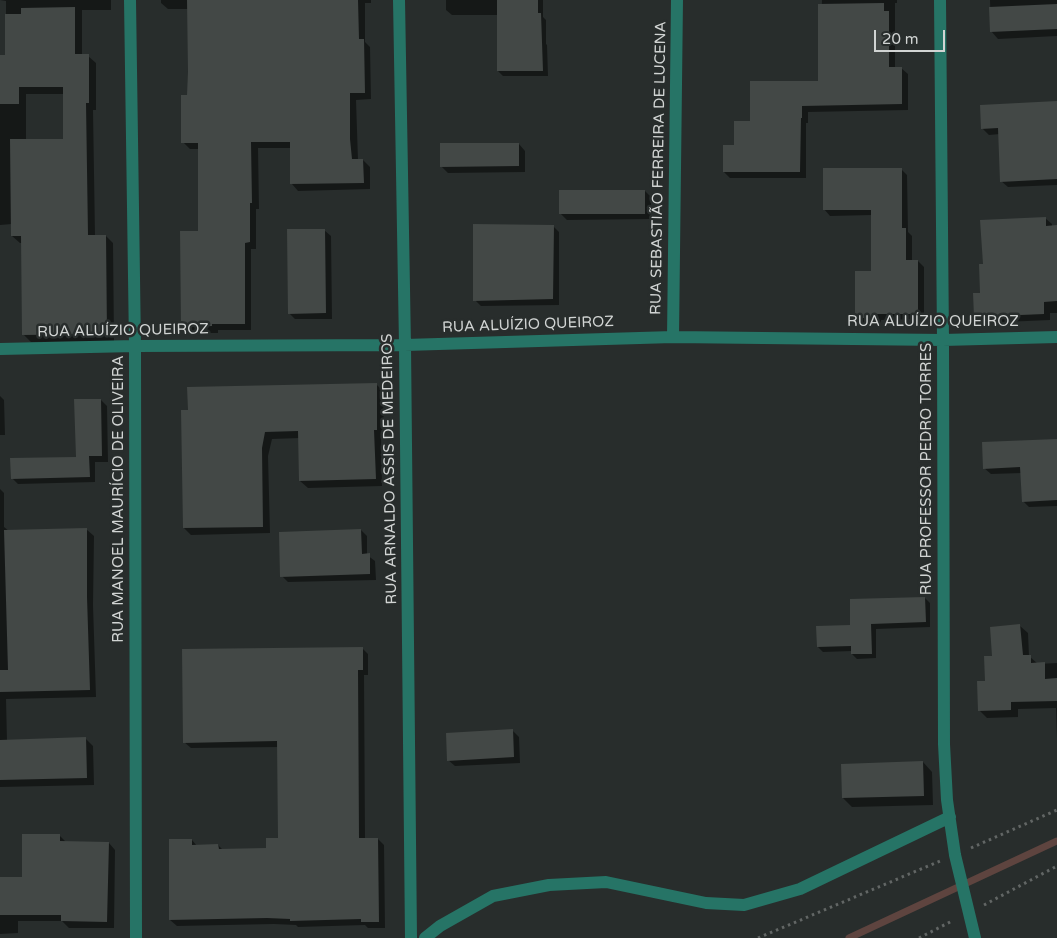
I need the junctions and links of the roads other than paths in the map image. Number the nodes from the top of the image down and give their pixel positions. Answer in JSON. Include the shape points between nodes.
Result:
{"nodes":[{"id":1,"x":130,"y":0,"type":"edge"},
{"id":2,"x":399,"y":0,"type":"edge"},
{"id":3,"x":677,"y":0,"type":"edge"},
{"id":4,"x":940,"y":0,"type":"edge"},
{"id":5,"x":673,"y":337,"type":"junction"},
{"id":6,"x":1057,"y":337,"type":"edge"},
{"id":7,"x":943,"y":340,"type":"junction"},
{"id":8,"x":405,"y":344,"type":"junction"},
{"id":9,"x":134,"y":346,"type":"junction"},
{"id":10,"x":0,"y":349,"type":"edge"},
{"id":11,"x":950,"y":817,"type":"junction"},
{"id":12,"x":136,"y":938,"type":"edge"},
{"id":13,"x":411,"y":938,"type":"edge"},
{"id":14,"x":425,"y":938,"type":"edge"},
{"id":15,"x":975,"y":938,"type":"edge"}],
"edges":[{"from":1,"to":9,"type":"street","name":"RUA MANOEL MAURÍCIO DE OLIVEIRA"},
{"from":2,"to":8,"type":"street","name":"RUA ARNALDO ASSIS DE MEDEIROS"},
{"from":3,"to":5,"type":"street","name":"RUA SEBASTIÃO FERREIRA DE LUCENA"},
{"from":4,"to":7,"type":"street","name":"RUA PROFESSOR PEDRO TORRES"},
{"from":5,"to":7,"type":"street","name":"RUA ALUÍZIO QUEIROZ"},
{"from":5,"to":8,"type":"street","name":"RUA ALUÍZIO QUEIROZ"},
{"from":6,"to":7,"type":"street","name":"RUA ALUÍZIO QUEIROZ"},
{"from":7,"to":11,"type":"street","name":"RUA PROFESSOR PEDRO TORRES","via":[[944,744]]},
{"from":8,"to":9,"type":"street","name":"RUA ALUÍZIO QUEIROZ"},
{"from":8,"to":13,"type":"street","name":"RUA ARNALDO ASSIS DE MEDEIROS"},
{"from":9,"to":10,"type":"street","name":"RUA ALUÍZIO QUEIROZ"},
{"from":9,"to":12,"type":"street","name":"RUA MANOEL MAURÍCIO DE OLIVEIRA"},
{"from":11,"to":14,"type":"street","via":[[800,888],[744,905],[706,903],[606,882],[549,885],[493,896]]},
{"from":11,"to":15,"type":"street","name":"RUA PROFESSOR PEDRO TORRES"}]}
